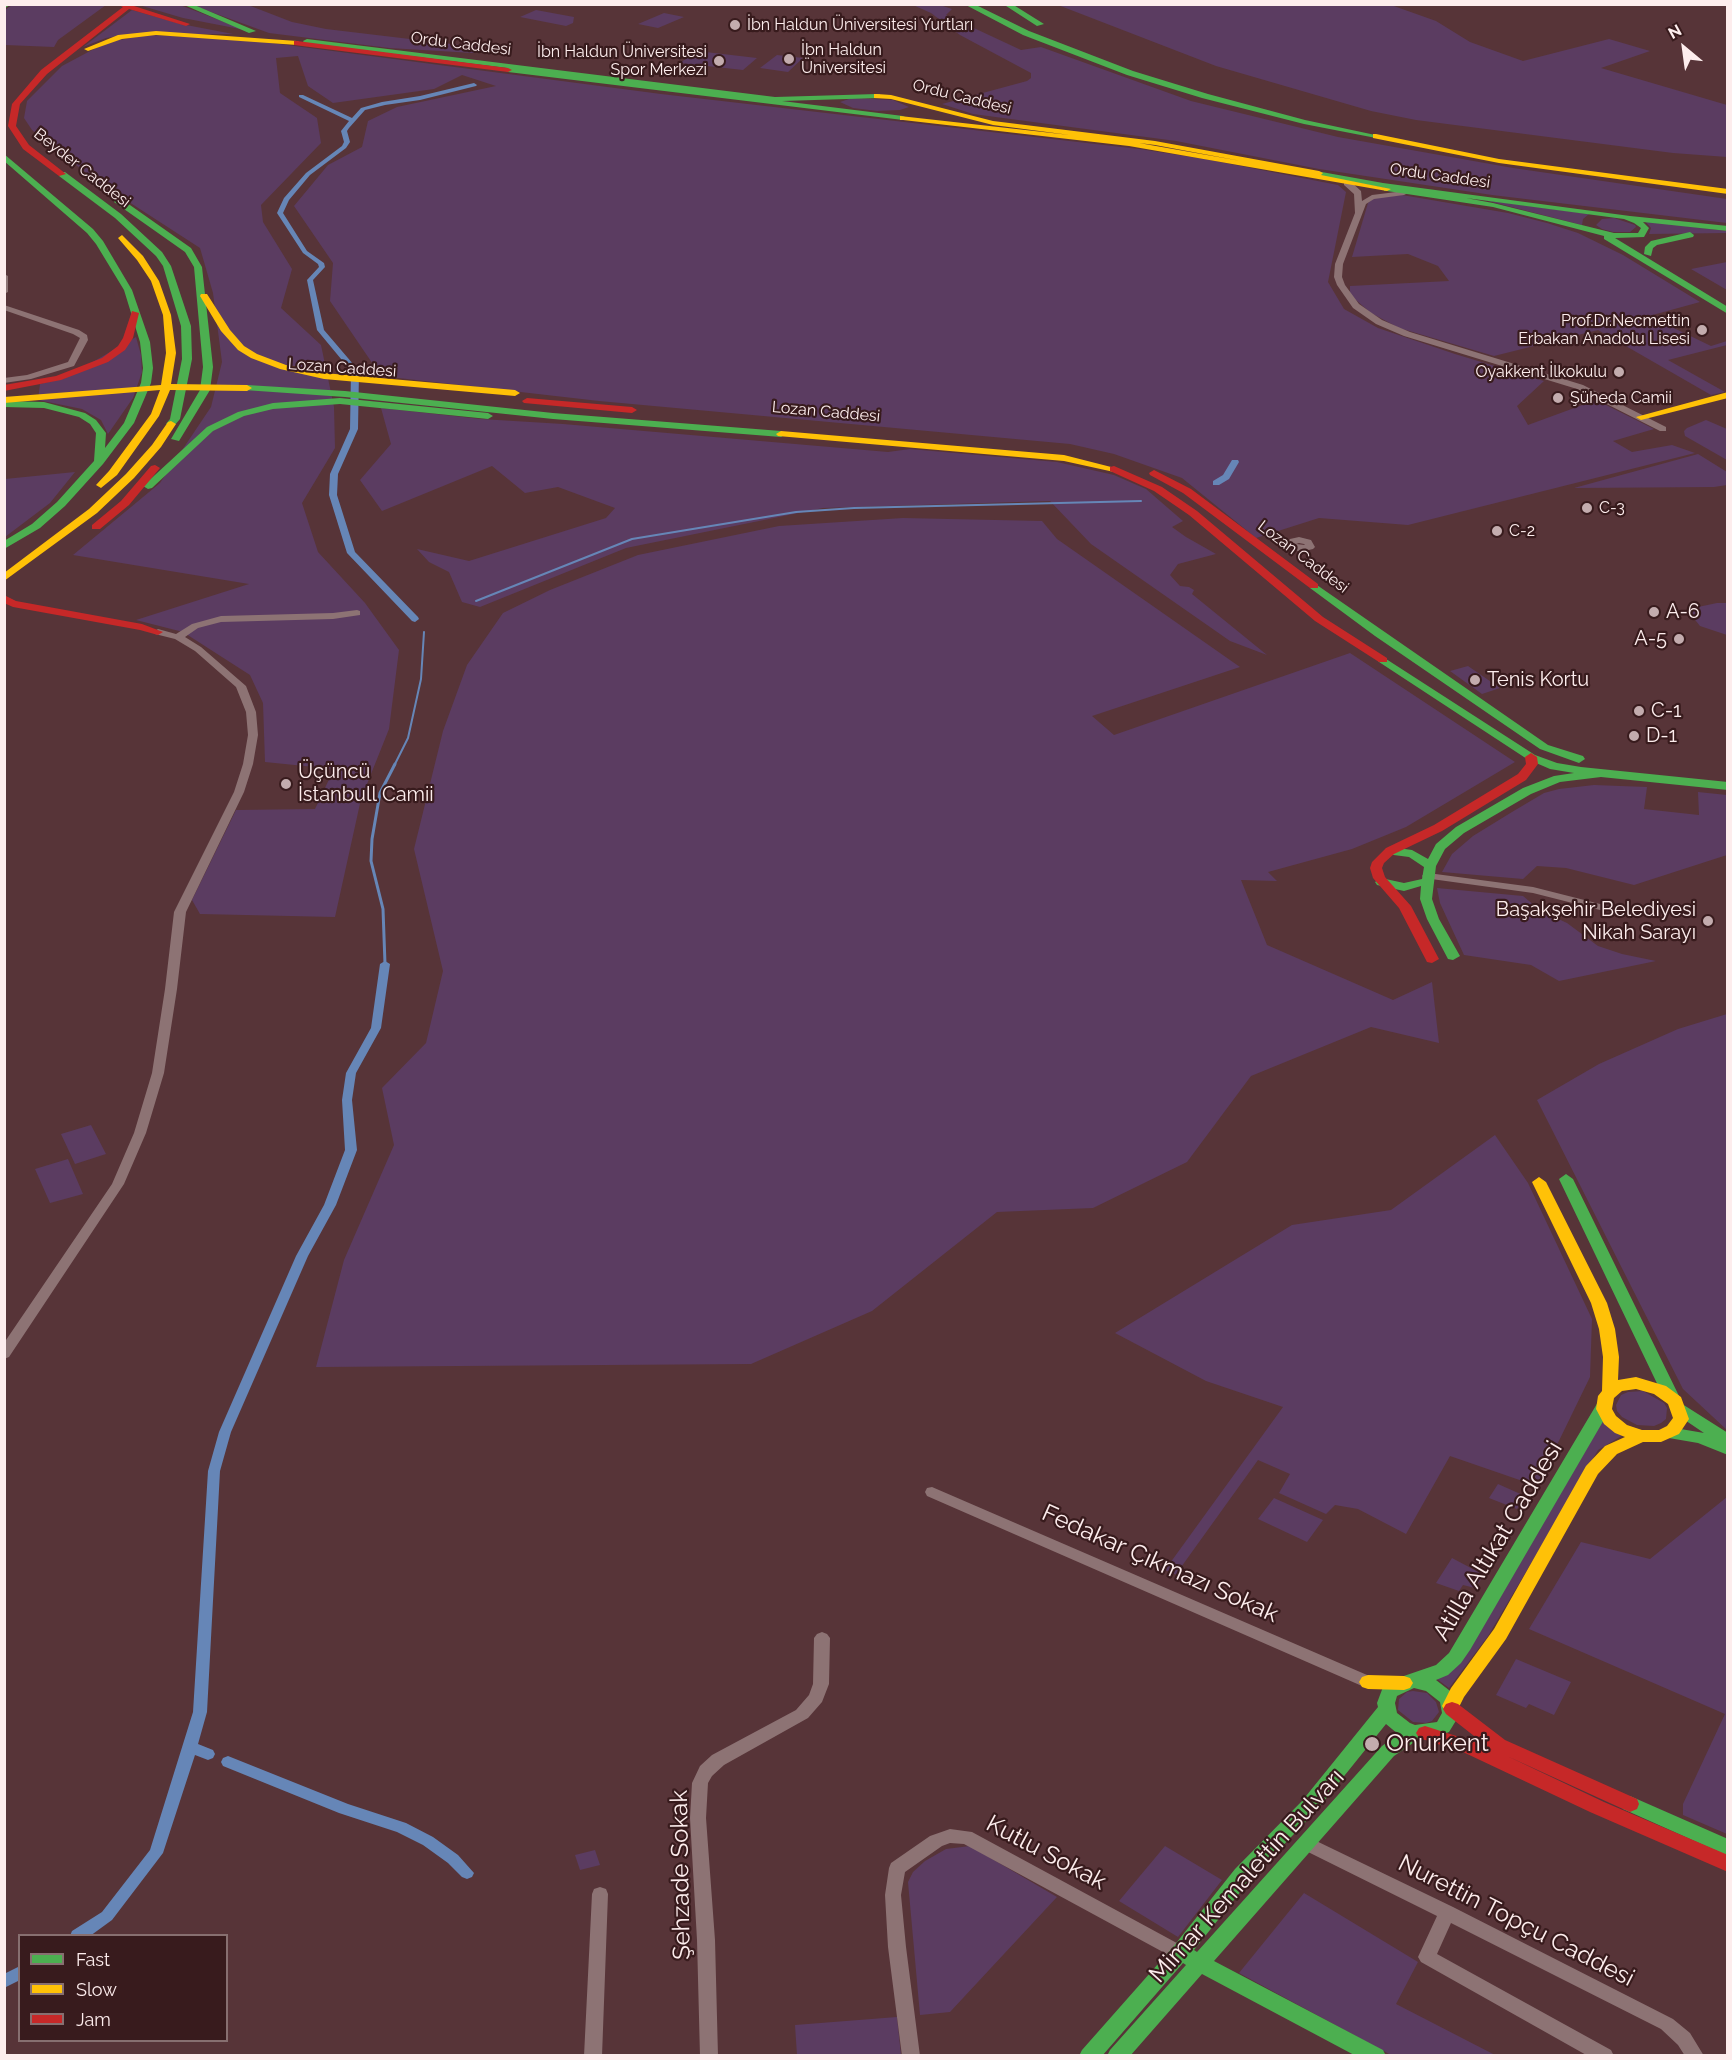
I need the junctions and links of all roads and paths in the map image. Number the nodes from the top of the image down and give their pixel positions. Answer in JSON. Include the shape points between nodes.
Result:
{"nodes":[{"id":1,"x":9,"y":4,"type":"edge"},
{"id":2,"x":185,"y":4,"type":"edge"},
{"id":3,"x":951,"y":4,"type":"edge"},
{"id":4,"x":967,"y":4,"type":"edge"},
{"id":5,"x":987,"y":4,"type":"edge"},
{"id":6,"x":1006,"y":4,"type":"edge"},
{"id":7,"x":123,"y":6,"type":"edge"},
{"id":8,"x":4,"y":7,"type":"edge"},
{"id":9,"x":302,"y":42,"type":"junction"},
{"id":10,"x":1112,"y":58,"type":"junction"},
{"id":11,"x":44,"y":72,"type":"junction"},
{"id":12,"x":1130,"y":73,"type":"junction"},
{"id":13,"x":4,"y":96,"type":"edge"},
{"id":14,"x":846,"y":96,"type":"junction"},
{"id":15,"x":911,"y":101,"type":"junction"},
{"id":16,"x":852,"y":112,"type":"junction"},
{"id":17,"x":879,"y":115,"type":"junction"},
{"id":18,"x":14,"y":116,"type":"junction"},
{"id":19,"x":4,"y":143,"type":"edge"},
{"id":20,"x":4,"y":156,"type":"edge"},
{"id":21,"x":1347,"y":183,"type":"junction"},
{"id":22,"x":1728,"y":184,"type":"edge"},
{"id":23,"x":1728,"y":192,"type":"edge"},
{"id":24,"x":1404,"y":193,"type":"junction"},
{"id":25,"x":1359,"y":213,"type":"junction"},
{"id":26,"x":1530,"y":214,"type":"junction"},
{"id":27,"x":1616,"y":217,"type":"junction"},
{"id":28,"x":1728,"y":229,"type":"edge"},
{"id":29,"x":1597,"y":232,"type":"junction"},
{"id":30,"x":1641,"y":235,"type":"junction"},
{"id":31,"x":1690,"y":235,"type":"junction"},
{"id":32,"x":1728,"y":236,"type":"edge"},
{"id":33,"x":176,"y":240,"type":"junction"},
{"id":34,"x":1646,"y":257,"type":"junction"},
{"id":35,"x":112,"y":260,"type":"junction"},
{"id":36,"x":4,"y":276,"type":"edge"},
{"id":37,"x":200,"y":279,"type":"junction"},
{"id":38,"x":128,"y":290,"type":"junction"},
{"id":39,"x":4,"y":292,"type":"edge"},
{"id":40,"x":203,"y":295,"type":"junction"},
{"id":41,"x":1728,"y":304,"type":"edge"},
{"id":42,"x":4,"y":307,"type":"edge"},
{"id":43,"x":1728,"y":311,"type":"edge"},
{"id":44,"x":135,"y":313,"type":"junction"},
{"id":45,"x":4,"y":381,"type":"edge"},
{"id":46,"x":4,"y":389,"type":"edge"},
{"id":47,"x":34,"y":392,"type":"junction"},
{"id":48,"x":1728,"y":395,"type":"edge"},
{"id":49,"x":513,"y":396,"type":"junction"},
{"id":50,"x":1728,"y":401,"type":"edge"},
{"id":51,"x":4,"y":402,"type":"edge"},
{"id":52,"x":490,"y":413,"type":"junction"},
{"id":53,"x":1648,"y":416,"type":"junction"},
{"id":54,"x":1663,"y":429,"type":"dead end"},
{"id":55,"x":1054,"y":453,"type":"junction"},
{"id":56,"x":99,"y":462,"type":"junction"},
{"id":57,"x":136,"y":493,"type":"junction"},
{"id":58,"x":85,"y":535,"type":"dead end"},
{"id":59,"x":4,"y":546,"type":"edge"},
{"id":60,"x":46,"y":556,"type":"junction"},
{"id":61,"x":4,"y":563,"type":"edge"},
{"id":62,"x":4,"y":578,"type":"edge"},
{"id":63,"x":5,"y":591,"type":"edge"},
{"id":64,"x":4,"y":598,"type":"edge"},
{"id":65,"x":4,"y":609,"type":"edge"},
{"id":66,"x":357,"y":613,"type":"dead end"},
{"id":67,"x":158,"y":632,"type":"junction"},
{"id":68,"x":1379,"y":634,"type":"junction"},
{"id":69,"x":178,"y":637,"type":"junction"},
{"id":70,"x":1351,"y":642,"type":"junction"},
{"id":71,"x":1531,"y":757,"type":"junction"},
{"id":72,"x":1604,"y":773,"type":"junction"},
{"id":73,"x":1728,"y":774,"type":"edge"},
{"id":74,"x":1728,"y":786,"type":"edge"},
{"id":75,"x":1390,"y":851,"type":"junction"},
{"id":76,"x":1429,"y":874,"type":"junction"},
{"id":77,"x":1381,"y":882,"type":"junction"},
{"id":78,"x":1604,"y":908,"type":"dead end"},
{"id":79,"x":1453,"y":956,"type":"dead end"},
{"id":80,"x":1432,"y":958,"type":"dead end"},
{"id":81,"x":1566,"y":1179,"type":"dead end"},
{"id":82,"x":1539,"y":1182,"type":"dead end"},
{"id":83,"x":4,"y":1354,"type":"edge"},
{"id":84,"x":1611,"y":1391,"type":"junction"},
{"id":85,"x":1676,"y":1403,"type":"junction"},
{"id":86,"x":1604,"y":1406,"type":"junction"},
{"id":87,"x":1669,"y":1432,"type":"junction"},
{"id":88,"x":1641,"y":1436,"type":"junction"},
{"id":89,"x":1728,"y":1440,"type":"edge"},
{"id":90,"x":1728,"y":1449,"type":"edge"},
{"id":91,"x":932,"y":1492,"type":"dead end"},
{"id":92,"x":822,"y":1638,"type":"dead end"},
{"id":93,"x":1368,"y":1682,"type":"junction"},
{"id":94,"x":1409,"y":1682,"type":"junction"},
{"id":95,"x":1386,"y":1706,"type":"junction"},
{"id":96,"x":1451,"y":1707,"type":"junction"},
{"id":97,"x":1420,"y":1733,"type":"junction"},
{"id":98,"x":1306,"y":1842,"type":"junction"},
{"id":99,"x":1728,"y":1848,"type":"edge"},
{"id":100,"x":1728,"y":1864,"type":"edge"},
{"id":101,"x":600,"y":1894,"type":"dead end"},
{"id":102,"x":1447,"y":1912,"type":"junction"},
{"id":103,"x":1180,"y":1953,"type":"junction"},
{"id":104,"x":1200,"y":1962,"type":"junction"},
{"id":105,"x":593,"y":2055,"type":"edge"},
{"id":106,"x":709,"y":2055,"type":"edge"},
{"id":107,"x":911,"y":2055,"type":"edge"},
{"id":108,"x":1089,"y":2055,"type":"edge"},
{"id":109,"x":1118,"y":2055,"type":"edge"},
{"id":110,"x":1376,"y":2055,"type":"edge"},
{"id":111,"x":1605,"y":2055,"type":"edge"},
{"id":112,"x":1695,"y":2055,"type":"edge"}],
"edges":[{"from":1,"to":8,"type":"main road"},
{"from":2,"to":9,"type":"main road","via":[[255,32]]},
{"from":3,"to":12,"type":"main road","via":[[1063,53]]},
{"from":4,"to":12,"type":"main road","via":[[1026,33]]},
{"from":5,"to":10,"type":"main road"},
{"from":6,"to":10,"type":"main road"},
{"from":7,"to":9,"type":"main road"},
{"from":7,"to":11,"type":"main road","name":"Beyder Caddesi"},
{"from":7,"to":13,"type":"main road","via":[[36,68]]},
{"from":9,"to":11,"type":"main road","via":[[143,34],[99,43]]},
{"from":9,"to":14,"type":"main road","name":"Ordu Caddesi","via":[[775,99]]},
{"from":9,"to":16,"type":"main road","name":"Ordu Caddesi"},
{"from":10,"to":22,"type":"main road","via":[[1248,100],[1391,133],[1555,162]]},
{"from":11,"to":18,"type":"main road","name":"Beyder Caddesi","via":[[16,104]]},
{"from":12,"to":23,"type":"main road","via":[[1247,108],[1390,141],[1511,163]]},
{"from":14,"to":15,"type":"main road","name":"Ordu Caddesi"},
{"from":14,"to":16,"type":"main road","via":[[837,106]]},
{"from":15,"to":17,"type":"main road","via":[[917,109],[914,112]]},
{"from":15,"to":27,"type":"main road","name":"Ordu Caddesi","via":[[993,123],[1155,143],[1383,184]]},
{"from":16,"to":17,"type":"main road","name":"Ordu Caddesi"},
{"from":17,"to":21,"type":"main road","name":"Ordu Caddesi","via":[[1165,149]]},
{"from":18,"to":33,"type":"main road","via":[[34,141]]},
{"from":18,"to":60,"type":"main road","name":"Beyder Caddesi","via":[[12,126],[26,147],[118,216],[159,254],[173,279],[186,326],[187,359],[174,419],[130,476]]},
{"from":19,"to":61,"type":"main road","name":"Beyder Caddesi","via":[[88,208],[140,258],[155,280],[166,315],[171,353],[156,414],[113,472],[76,509]]},
{"from":20,"to":35,"type":"main road","via":[[90,231]]},
{"from":21,"to":24,"type":"main road","name":"Ordu Caddesi"},
{"from":21,"to":25,"type":"street","via":[[1358,193]]},
{"from":24,"to":25,"type":"street","via":[[1372,197],[1364,202]]},
{"from":24,"to":26,"type":"main road","name":"Ordu Caddesi"},
{"from":25,"to":53,"type":"street","via":[[1338,277],[1347,296],[1367,315],[1407,334],[1580,387]]},
{"from":26,"to":29,"type":"main road","name":"Ordu Caddesi"},
{"from":26,"to":34,"type":"main road"},
{"from":27,"to":28,"type":"main road","name":"Ordu Caddesi"},
{"from":27,"to":29,"type":"main road","via":[[1595,218],[1589,225]]},
{"from":27,"to":30,"type":"main road","via":[[1642,224],[1645,228]]},
{"from":29,"to":30,"type":"main road","name":"Ordu Caddesi"},
{"from":29,"to":34,"type":"main road","name":"Ordu Caddesi"},
{"from":30,"to":31,"type":"main road"},
{"from":30,"to":34,"type":"main road","name":"Ordu Caddesi","via":[[1639,247]]},
{"from":31,"to":32,"type":"main road"},
{"from":31,"to":34,"type":"main road","via":[[1661,240],[1649,247]]},
{"from":33,"to":35,"type":"main road","via":[[179,252],[167,261],[137,266]]},
{"from":33,"to":37,"type":"main road","via":[[196,261]]},
{"from":34,"to":41,"type":"main road","name":"Ordu Caddesi"},
{"from":34,"to":43,"type":"main road","name":"Ordu Caddesi"},
{"from":35,"to":38,"type":"main road"},
{"from":36,"to":39,"type":"street"},
{"from":37,"to":38,"type":"main road","via":[[186,268],[159,267],[136,275]]},
{"from":37,"to":40,"type":"main road"},
{"from":38,"to":44,"type":"main road"},
{"from":40,"to":49,"type":"main road","via":[[232,339],[270,363],[343,378]]},
{"from":40,"to":57,"type":"main road","via":[[208,367],[204,390],[168,453]]},
{"from":42,"to":45,"type":"street","via":[[76,332],[84,340],[71,364]]},
{"from":44,"to":46,"type":"main road","via":[[122,348],[105,360],[58,378]]},
{"from":44,"to":56,"type":"main road","via":[[147,351],[146,383],[129,423]]},
{"from":46,"to":47,"type":"main road","name":"Lozan Caddesi"},
{"from":47,"to":49,"type":"main road","name":"Lozan Caddesi","via":[[157,379],[258,379]]},
{"from":47,"to":51,"type":"main road","name":"Lozan Caddesi"},
{"from":47,"to":52,"type":"main road","name":"Lozan Caddesi","via":[[227,387],[345,394]]},
{"from":48,"to":53,"type":"main road"},
{"from":49,"to":55,"type":"main road","name":"Lozan Caddesi"},
{"from":50,"to":53,"type":"main road"},
{"from":51,"to":56,"type":"main road","via":[[44,405],[82,415],[101,434]]},
{"from":52,"to":55,"type":"main road","name":"Lozan Caddesi"},
{"from":52,"to":57,"type":"main road","via":[[327,400],[252,411],[204,433]]},
{"from":53,"to":54,"type":"street"},
{"from":55,"to":68,"type":"main road","name":"Lozan Caddesi","via":[[1119,460],[1172,482]]},
{"from":55,"to":70,"type":"main road","name":"Lozan Caddesi","via":[[1118,470],[1158,489]]},
{"from":56,"to":59,"type":"main road","via":[[61,504]]},
{"from":57,"to":58,"type":"main road"},
{"from":60,"to":62,"type":"main road"},
{"from":60,"to":63,"type":"main road"},
{"from":64,"to":67,"type":"main road","via":[[13,604]]},
{"from":65,"to":67,"type":"main road","via":[[142,633]]},
{"from":66,"to":69,"type":"street","via":[[220,619],[195,626]]},
{"from":67,"to":69,"type":"street"},
{"from":68,"to":70,"type":"main road","via":[[1354,633]]},
{"from":68,"to":73,"type":"main road","name":"Lozan Caddesi","via":[[1555,752],[1583,760]]},
{"from":69,"to":83,"type":"street","via":[[241,686],[251,712],[253,735],[248,764],[239,792],[180,912],[159,1073],[140,1133],[118,1184]]},
{"from":70,"to":71,"type":"main road","name":"Lozan Caddesi"},
{"from":71,"to":72,"type":"main road","via":[[1565,768]]},
{"from":71,"to":75,"type":"main road","via":[[1528,771],[1499,792]]},
{"from":72,"to":74,"type":"main road"},
{"from":72,"to":76,"type":"main road","via":[[1558,779],[1527,791],[1448,839],[1440,847]]},
{"from":75,"to":76,"type":"main road","via":[[1412,854]]},
{"from":75,"to":77,"type":"main road","via":[[1376,868]]},
{"from":76,"to":77,"type":"main road","via":[[1404,886]]},
{"from":76,"to":78,"type":"street","via":[[1533,890]]},
{"from":76,"to":79,"type":"main road","via":[[1429,908]]},
{"from":77,"to":80,"type":"main road","via":[[1405,906]]},
{"from":81,"to":85,"type":"main road"},
{"from":82,"to":84,"type":"main road","via":[[1599,1303],[1611,1357]]},
{"from":84,"to":85,"type":"main road","via":[[1621,1385],[1641,1384],[1660,1390]]},
{"from":84,"to":86,"type":"main road"},
{"from":85,"to":87,"type":"main road","via":[[1679,1422]]},
{"from":85,"to":89,"type":"main road"},
{"from":86,"to":88,"type":"main road","via":[[1617,1426]]},
{"from":86,"to":94,"type":"main road","name":"Atilla Altıkat Caddesi","via":[[1455,1658],[1442,1670]]},
{"from":87,"to":88,"type":"main road"},
{"from":87,"to":90,"type":"main road","via":[[1701,1438]]},
{"from":88,"to":96,"type":"main road","via":[[1611,1450],[1592,1470],[1500,1634]]},
{"from":91,"to":93,"type":"street","name":"Fedakar Çıkmazı Sokak"},
{"from":92,"to":106,"type":"street","name":"Şehzade Sokak","via":[[821,1684],[816,1698],[802,1714],[718,1760],[700,1783],[698,1818]]},
{"from":93,"to":94,"type":"main road"},
{"from":93,"to":95,"type":"main road"},
{"from":94,"to":95,"type":"main road","via":[[1389,1692]]},
{"from":94,"to":96,"type":"main road","via":[[1438,1689]]},
{"from":95,"to":97,"type":"main road","via":[[1396,1723]]},
{"from":95,"to":103,"type":"main road","name":"Mimar Kemalettin Bulvarı","via":[[1310,1806],[1242,1875]]},
{"from":96,"to":97,"type":"main road","via":[[1449,1721],[1443,1727]]},
{"from":96,"to":99,"type":"main road","via":[[1499,1745]]},
{"from":97,"to":98,"type":"main road","name":"Mimar Kemalettin Bulvarı","via":[[1388,1752]]},
{"from":97,"to":100,"type":"main road","via":[[1469,1747]]},
{"from":98,"to":102,"type":"street","name":"Nurettin Topçu Caddesi"},
{"from":98,"to":104,"type":"main road","name":"Mimar Kemalettin Bulvarı"},
{"from":101,"to":105,"type":"street"},
{"from":102,"to":111,"type":"street","via":[[1427,1957]]},
{"from":102,"to":112,"type":"street","name":"Nurettin Topçu Caddesi","via":[[1667,2024]]},
{"from":103,"to":104,"type":"main road"},
{"from":103,"to":107,"type":"street","name":"Kutlu Sokak","via":[[966,1837],[950,1836],[936,1841],[897,1868],[893,1895]]},
{"from":103,"to":108,"type":"main road","name":"Mimar Kemalettin Bulvarı"},
{"from":104,"to":109,"type":"main road","name":"Mimar Kemalettin Bulvarı"},
{"from":104,"to":110,"type":"main road"}]}
